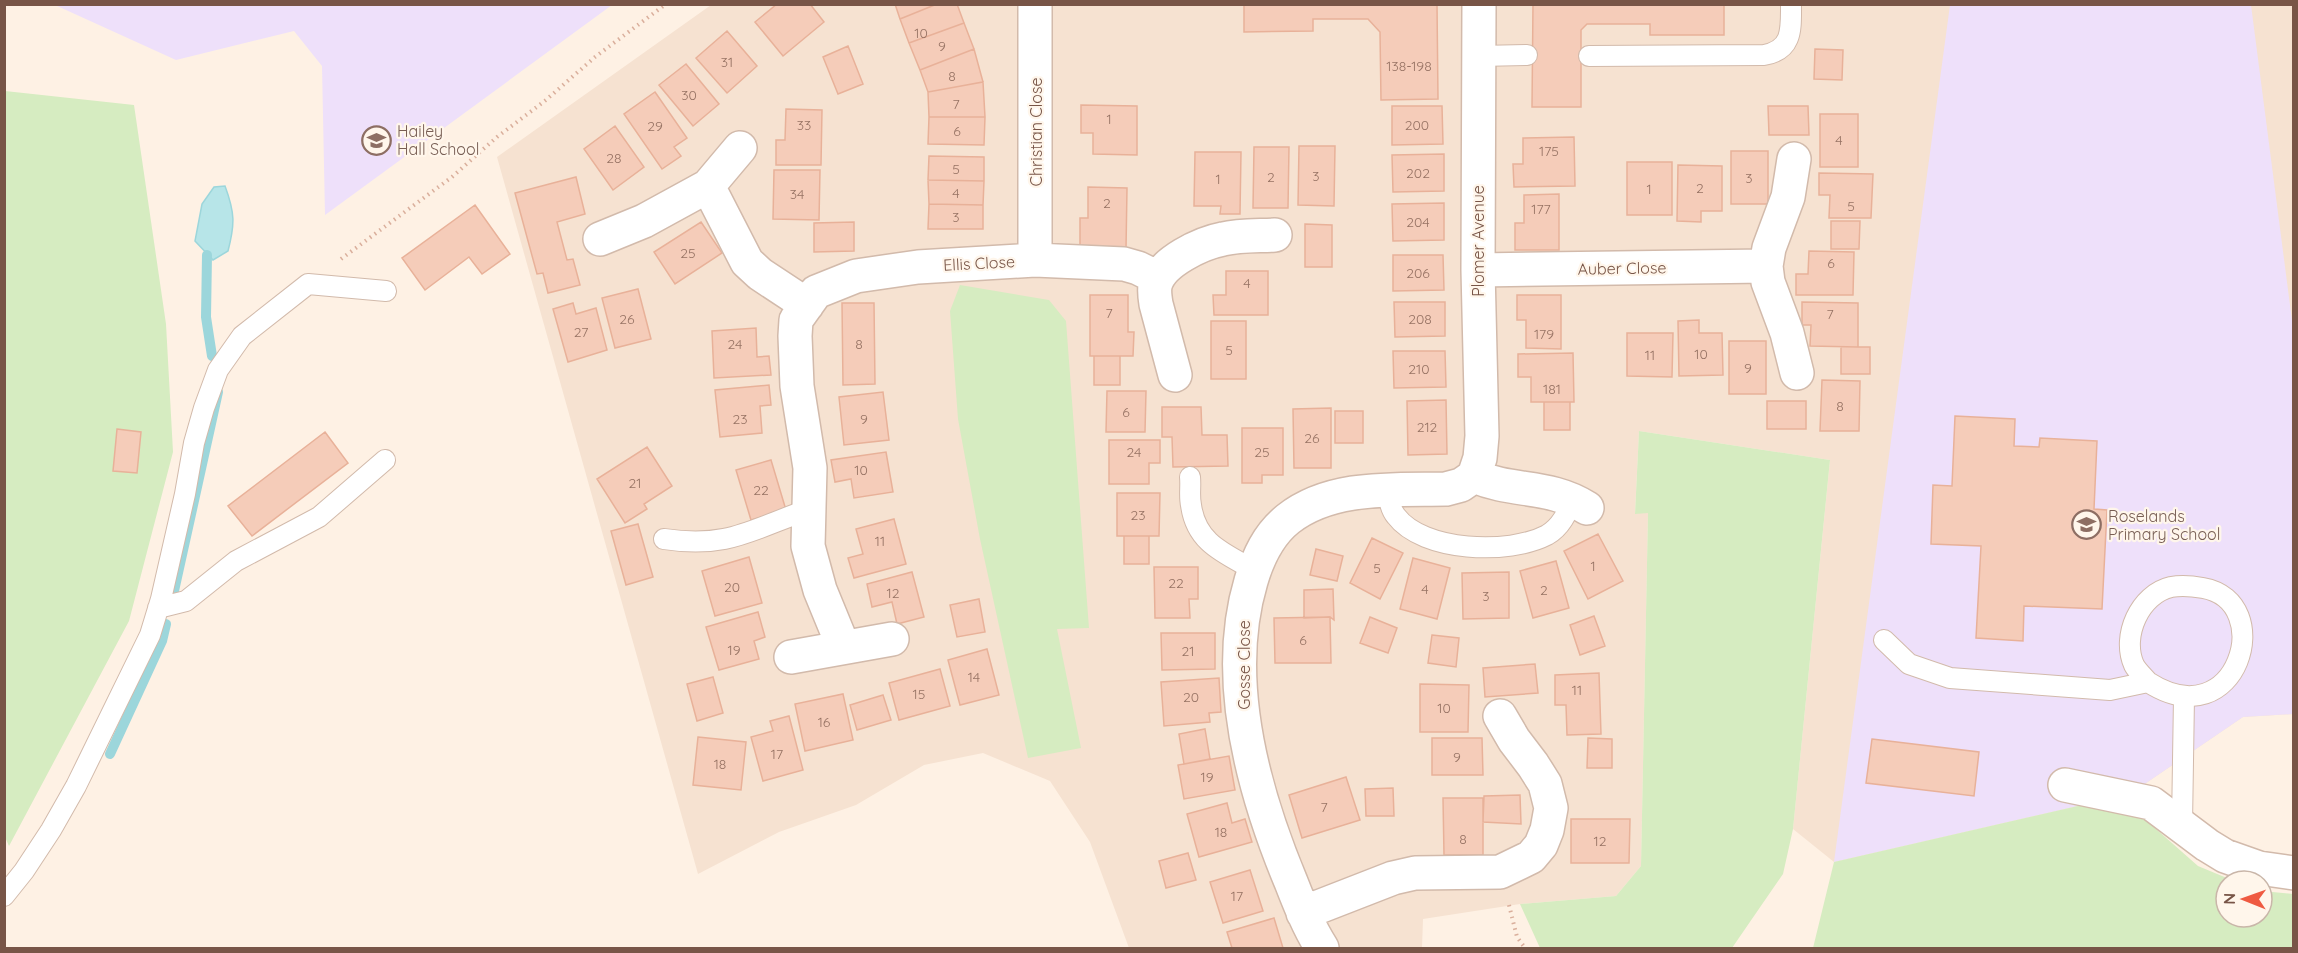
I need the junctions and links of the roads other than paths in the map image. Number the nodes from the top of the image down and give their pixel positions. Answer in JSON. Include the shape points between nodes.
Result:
{"nodes":[{"id":1,"x":1479,"y":4,"type":"edge"},
{"id":2,"x":1791,"y":4,"type":"edge"},
{"id":3,"x":1030,"y":7,"type":"edge"},
{"id":4,"x":1479,"y":56,"type":"junction"},
{"id":5,"x":1527,"y":56,"type":"dead end"},
{"id":6,"x":1589,"y":56,"type":"dead end"},
{"id":7,"x":740,"y":148,"type":"dead end"},
{"id":8,"x":1794,"y":159,"type":"dead end"},
{"id":9,"x":708,"y":186,"type":"junction"},
{"id":10,"x":1275,"y":236,"type":"dead end"},
{"id":11,"x":600,"y":239,"type":"dead end"},
{"id":12,"x":1035,"y":260,"type":"junction"},
{"id":13,"x":1766,"y":266,"type":"junction"},
{"id":14,"x":1478,"y":270,"type":"junction"},
{"id":15,"x":1158,"y":278,"type":"junction"},
{"id":16,"x":386,"y":291,"type":"dead end"},
{"id":17,"x":807,"y":305,"type":"junction"},
{"id":18,"x":1797,"y":373,"type":"dead end"},
{"id":19,"x":1175,"y":375,"type":"dead end"},
{"id":20,"x":385,"y":460,"type":"dead end"},
{"id":21,"x":1473,"y":476,"type":"junction"},
{"id":22,"x":1190,"y":477,"type":"dead end"},
{"id":23,"x":1388,"y":490,"type":"junction"},
{"id":24,"x":1580,"y":503,"type":"joint"},
{"id":25,"x":810,"y":509,"type":"junction"},
{"id":26,"x":664,"y":539,"type":"dead end"},
{"id":27,"x":1254,"y":570,"type":"junction"},
{"id":28,"x":158,"y":608,"type":"junction"},
{"id":29,"x":892,"y":639,"type":"dead end"},
{"id":30,"x":1884,"y":640,"type":"dead end"},
{"id":31,"x":843,"y":646,"type":"junction"},
{"id":32,"x":791,"y":657,"type":"dead end"},
{"id":33,"x":2148,"y":682,"type":"junction"},
{"id":34,"x":2184,"y":697,"type":"junction"},
{"id":35,"x":1500,"y":716,"type":"dead end"},
{"id":36,"x":2065,"y":785,"type":"dead end"},
{"id":37,"x":2182,"y":825,"type":"junction"},
{"id":38,"x":2294,"y":873,"type":"edge"},
{"id":39,"x":4,"y":896,"type":"edge"},
{"id":40,"x":1303,"y":913,"type":"junction"},
{"id":41,"x":1322,"y":948,"type":"edge"}],
"edges":[{"from":1,"to":4,"type":"street","name":"Plomer Avenue"},
{"from":2,"to":6,"type":"lane","via":[[1791,30],[1786,44],[1777,53]]},
{"from":3,"to":12,"type":"street","name":"Christian Close"},
{"from":4,"to":5,"type":"lane"},
{"from":4,"to":14,"type":"street","name":"Plomer Avenue"},
{"from":7,"to":9,"type":"street"},
{"from":8,"to":13,"type":"street","via":[[1788,197]]},
{"from":9,"to":11,"type":"street","via":[[644,221]]},
{"from":9,"to":17,"type":"street","via":[[747,262]]},
{"from":10,"to":15,"type":"street","via":[[1225,238],[1204,244],[1183,255]]},
{"from":12,"to":15,"type":"street","name":"Ellis Close","via":[[1124,264]]},
{"from":12,"to":17,"type":"street","name":"Ellis Close","via":[[918,267],[855,276],[816,292]]},
{"from":13,"to":14,"type":"street","name":"Auber Close"},
{"from":13,"to":18,"type":"street"},
{"from":14,"to":21,"type":"street","name":"Plomer Avenue","via":[[1482,436]]},
{"from":15,"to":19,"type":"street","via":[[1156,304]]},
{"from":16,"to":28,"type":"lane","via":[[308,284],[242,336],[218,370],[204,408]]},
{"from":17,"to":25,"type":"street","name":"Ellis Close","via":[[796,320],[795,336],[797,386],[810,468]]},
{"from":20,"to":28,"type":"lane","via":[[319,517],[236,561],[186,601]]},
{"from":21,"to":23,"type":"street","name":"Gosse Close","via":[[1446,489]]},
{"from":21,"to":24,"type":"street","via":[[1492,484],[1555,492]]},
{"from":22,"to":27,"type":"lane","via":[[1191,505],[1200,534],[1210,545]]},
{"from":23,"to":24,"type":"lane","via":[[1394,515],[1407,528],[1447,545],[1510,546],[1530,542],[1548,535]]},
{"from":23,"to":27,"type":"street","name":"Gosse Close","via":[[1349,493],[1314,503],[1287,519],[1267,541]]},
{"from":25,"to":26,"type":"lane","via":[[719,542]]},
{"from":25,"to":31,"type":"street","name":"Ellis Close","via":[[808,546],[826,608]]},
{"from":27,"to":40,"type":"street","name":"Gosse Close","via":[[1241,630],[1244,720],[1264,809]]},
{"from":28,"to":39,"type":"lane","via":[[150,635],[76,786],[46,838]]},
{"from":29,"to":31,"type":"street"},
{"from":30,"to":33,"type":"lane","via":[[1909,664],[1950,678],[2110,690]]},
{"from":31,"to":32,"type":"street"},
{"from":33,"to":34,"type":"lane","via":[[2166,694]]},
{"from":33,"to":34,"type":"lane","via":[[2134,665],[2130,648],[2139,610],[2154,595],[2170,587],[2208,589],[2225,597],[2237,612],[2243,633],[2241,653],[2221,686],[2202,696]]},
{"from":34,"to":37,"type":"lane"},
{"from":35,"to":40,"type":"street","via":[[1545,784],[1551,808],[1541,845],[1531,857],[1500,872],[1415,873]]},
{"from":36,"to":37,"type":"street","via":[[2151,803]]},
{"from":37,"to":38,"type":"street","via":[[2207,845],[2240,862]]},
{"from":40,"to":41,"type":"street","name":"Gosse Close"}]}
